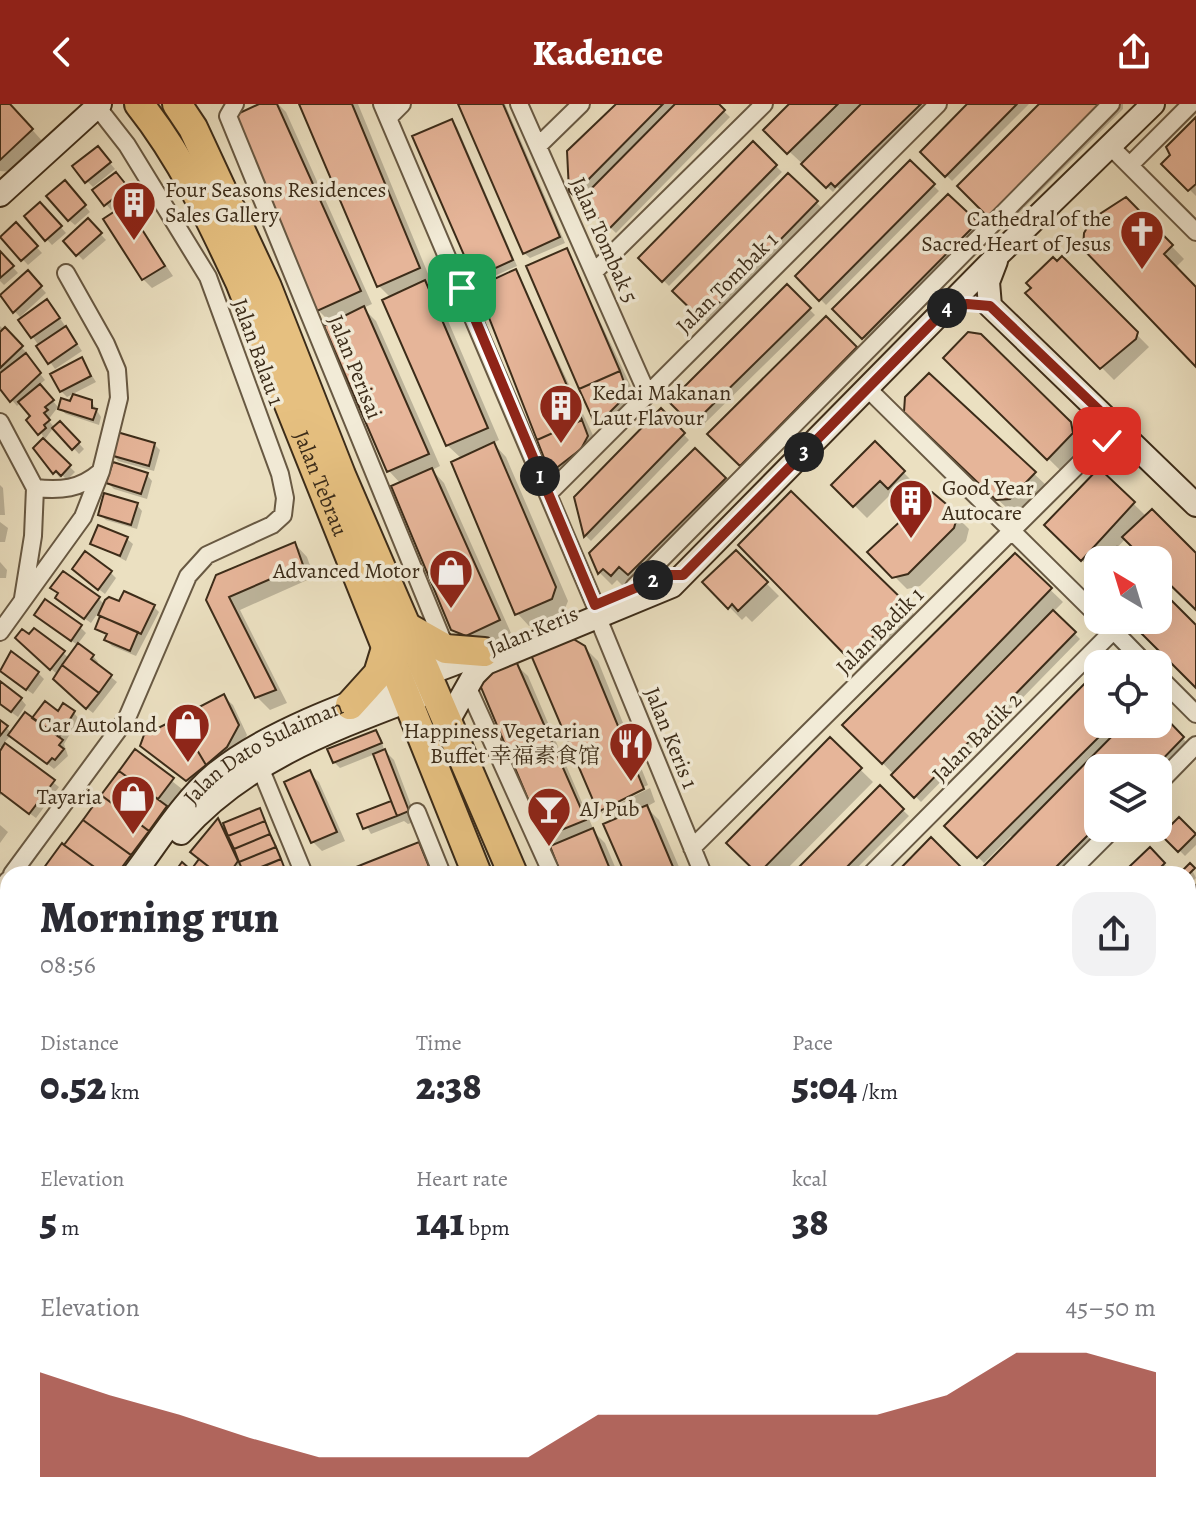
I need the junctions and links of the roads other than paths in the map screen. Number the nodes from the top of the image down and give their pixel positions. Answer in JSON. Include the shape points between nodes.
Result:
{"nodes":[{"id":1,"x":139,"y":104,"type":"edge"},
{"id":2,"x":177,"y":104,"type":"edge"},
{"id":3,"x":235,"y":104,"type":"edge"},
{"id":4,"x":402,"y":104,"type":"edge"},
{"id":5,"x":519,"y":104,"type":"edge"},
{"id":6,"x":581,"y":104,"type":"edge"},
{"id":7,"x":764,"y":104,"type":"edge"},
{"id":8,"x":938,"y":104,"type":"edge"},
{"id":9,"x":1111,"y":104,"type":"edge"},
{"id":10,"x":1152,"y":104,"type":"edge"},
{"id":11,"x":1191,"y":104,"type":"edge"},
{"id":12,"x":97,"y":105,"type":"edge"},
{"id":13,"x":386,"y":110,"type":"edge"},
{"id":14,"x":538,"y":146,"type":"junction"},
{"id":15,"x":1110,"y":146,"type":"junction"},
{"id":16,"x":1130,"y":165,"type":"junction"},
{"id":17,"x":0,"y":195,"type":"edge"},
{"id":18,"x":1196,"y":232,"type":"edge"},
{"id":19,"x":1000,"y":253,"type":"junction"},
{"id":20,"x":594,"y":272,"type":"junction"},
{"id":21,"x":66,"y":273,"type":"dead end"},
{"id":22,"x":990,"y":306,"type":"junction"},
{"id":23,"x":947,"y":308,"type":"junction"},
{"id":24,"x":867,"y":388,"type":"junction"},
{"id":25,"x":647,"y":393,"type":"junction"},
{"id":26,"x":1099,"y":410,"type":"junction"},
{"id":27,"x":0,"y":422,"type":"edge"},
{"id":28,"x":1129,"y":439,"type":"junction"},
{"id":29,"x":1099,"y":444,"type":"junction"},
{"id":30,"x":101,"y":471,"type":"junction"},
{"id":31,"x":35,"y":488,"type":"junction"},
{"id":32,"x":548,"y":494,"type":"junction"},
{"id":33,"x":1193,"y":495,"type":"edge"},
{"id":34,"x":1013,"y":530,"type":"junction"},
{"id":35,"x":683,"y":575,"type":"junction"},
{"id":36,"x":634,"y":587,"type":"junction"},
{"id":37,"x":23,"y":600,"type":"junction"},
{"id":38,"x":1084,"y":602,"type":"edge"},
{"id":39,"x":596,"y":611,"type":"junction"},
{"id":40,"x":407,"y":627,"type":"junction"},
{"id":41,"x":0,"y":632,"type":"edge"},
{"id":42,"x":1093,"y":634,"type":"edge"},
{"id":43,"x":1116,"y":634,"type":"edge"},
{"id":44,"x":386,"y":648,"type":"junction"},
{"id":45,"x":446,"y":649,"type":"junction"},
{"id":46,"x":1132,"y":650,"type":"edge"},
{"id":47,"x":484,"y":652,"type":"junction"},
{"id":48,"x":432,"y":682,"type":"junction"},
{"id":49,"x":468,"y":688,"type":"junction"},
{"id":50,"x":1172,"y":690,"type":"edge"},
{"id":51,"x":404,"y":693,"type":"junction"},
{"id":52,"x":350,"y":705,"type":"junction"},
{"id":53,"x":1196,"y":714,"type":"edge"},
{"id":54,"x":448,"y":721,"type":"junction"},
{"id":55,"x":1196,"y":745,"type":"edge"},
{"id":56,"x":259,"y":765,"type":"junction"},
{"id":57,"x":1172,"y":770,"type":"edge"},
{"id":58,"x":417,"y":812,"type":"dead end"},
{"id":59,"x":1100,"y":842,"type":"edge"},
{"id":60,"x":692,"y":848,"type":"junction"},
{"id":61,"x":18,"y":866,"type":"edge"},
{"id":62,"x":140,"y":866,"type":"edge"},
{"id":63,"x":156,"y":866,"type":"edge"},
{"id":64,"x":301,"y":866,"type":"edge"},
{"id":65,"x":439,"y":866,"type":"edge"},
{"id":66,"x":474,"y":866,"type":"edge"},
{"id":67,"x":510,"y":866,"type":"edge"},
{"id":68,"x":548,"y":866,"type":"edge"},
{"id":69,"x":700,"y":866,"type":"edge"},
{"id":70,"x":878,"y":866,"type":"edge"},
{"id":71,"x":1076,"y":866,"type":"edge"}],
"edges":[{"from":1,"to":44,"type":"highway","name":"Jalan Tebrau","via":[[165,137],[240,282]]},
{"from":2,"to":40,"type":"highway","name":"Jalan Tebrau","via":[[262,274]]},
{"from":3,"to":45,"type":"street","name":"Jalan Perisai","via":[[228,116]]},
{"from":4,"to":13,"type":"street"},
{"from":5,"to":14,"type":"street","name":"Jalan Tombak 5"},
{"from":6,"to":14,"type":"street"},
{"from":7,"to":20,"type":"street"},
{"from":8,"to":25,"type":"street","name":"Jalan Tombak 1"},
{"from":9,"to":36,"type":"street"},
{"from":10,"to":15,"type":"street","name":"Jalan Keris"},
{"from":11,"to":16,"type":"street"},
{"from":12,"to":17,"type":"street"},
{"from":12,"to":61,"type":"street","name":"Jalan Balau 1","via":[[208,277],[285,498],[283,515],[272,525],[207,555],[188,576],[127,718]]},
{"from":13,"to":32,"type":"street","name":"Jalan Keris 1"},
{"from":14,"to":20,"type":"street","name":"Jalan Tombak 5"},
{"from":15,"to":16,"type":"street"},
{"from":15,"to":19,"type":"street","name":"Jalan Keris"},
{"from":16,"to":18,"type":"street"},
{"from":19,"to":22,"type":"street","via":[[988,282]]},
{"from":19,"to":23,"type":"street","name":"Jalan Keris"},
{"from":20,"to":25,"type":"street","name":"Jalan Tombak 5"},
{"from":21,"to":30,"type":"street","via":[[117,370],[119,398]]},
{"from":22,"to":23,"type":"street"},
{"from":22,"to":26,"type":"street"},
{"from":23,"to":24,"type":"street","name":"Jalan Keris"},
{"from":24,"to":34,"type":"street"},
{"from":24,"to":35,"type":"street","name":"Jalan Keris"},
{"from":25,"to":32,"type":"street","name":"Jalan Tombak 1"},
{"from":26,"to":28,"type":"street"},
{"from":26,"to":29,"type":"street"},
{"from":27,"to":31,"type":"street"},
{"from":28,"to":29,"type":"street"},
{"from":28,"to":33,"type":"street"},
{"from":29,"to":34,"type":"street","name":"Jalan Badik 1"},
{"from":30,"to":31,"type":"street","via":[[73,488]]},
{"from":30,"to":37,"type":"street","via":[[83,517]]},
{"from":31,"to":37,"type":"street"},
{"from":32,"to":39,"type":"street","name":"Jalan Keris 1"},
{"from":34,"to":38,"type":"street"},
{"from":34,"to":60,"type":"street","name":"Jalan Badik 1"},
{"from":35,"to":36,"type":"street","name":"Jalan Keris","via":[[666,575]]},
{"from":35,"to":39,"type":"street","name":"Jalan Keris","via":[[672,586]]},
{"from":36,"to":39,"type":"street","name":"Jalan Keris"},
{"from":37,"to":41,"type":"street"},
{"from":39,"to":47,"type":"street","name":"Jalan Keris"},
{"from":39,"to":49,"type":"street","name":"Jalan Keris","via":[[486,663]]},
{"from":39,"to":60,"type":"street","name":"Jalan Keris 1"},
{"from":40,"to":45,"type":"highway"},
{"from":40,"to":48,"type":"highway","name":"Jalan Tebrau"},
{"from":42,"to":70,"type":"street","name":"Jalan Badik 2"},
{"from":43,"to":46,"type":"street"},
{"from":44,"to":51,"type":"highway","name":"Jalan Tebrau"},
{"from":44,"to":52,"type":"highway","via":[[378,674]]},
{"from":45,"to":47,"type":"highway"},
{"from":47,"to":48,"type":"street","name":"Jalan Keris"},
{"from":48,"to":51,"type":"street","name":"Jalan Dato Sulaiman"},
{"from":48,"to":54,"type":"highway","name":"Jalan Tebrau"},
{"from":49,"to":54,"type":"street","name":"Jalan Keris"},
{"from":49,"to":68,"type":"street"},
{"from":50,"to":53,"type":"street"},
{"from":51,"to":52,"type":"street","name":"Jalan Dato Sulaiman"},
{"from":51,"to":56,"type":"street","name":"Jalan Dato Sulaiman"},
{"from":51,"to":66,"type":"highway","name":"Jalan Tebrau"},
{"from":52,"to":62,"type":"street","name":"Jalan Dato Sulaiman","via":[[265,743],[215,775]]},
{"from":54,"to":67,"type":"highway","name":"Jalan Tebrau"},
{"from":55,"to":57,"type":"street"},
{"from":56,"to":63,"type":"street","name":"Jalan Dato Sulaiman","via":[[208,804]]},
{"from":56,"to":64,"type":"street"},
{"from":58,"to":65,"type":"street"},
{"from":59,"to":71,"type":"street"},
{"from":60,"to":69,"type":"street","name":"Jalan Keris 1"}]}
